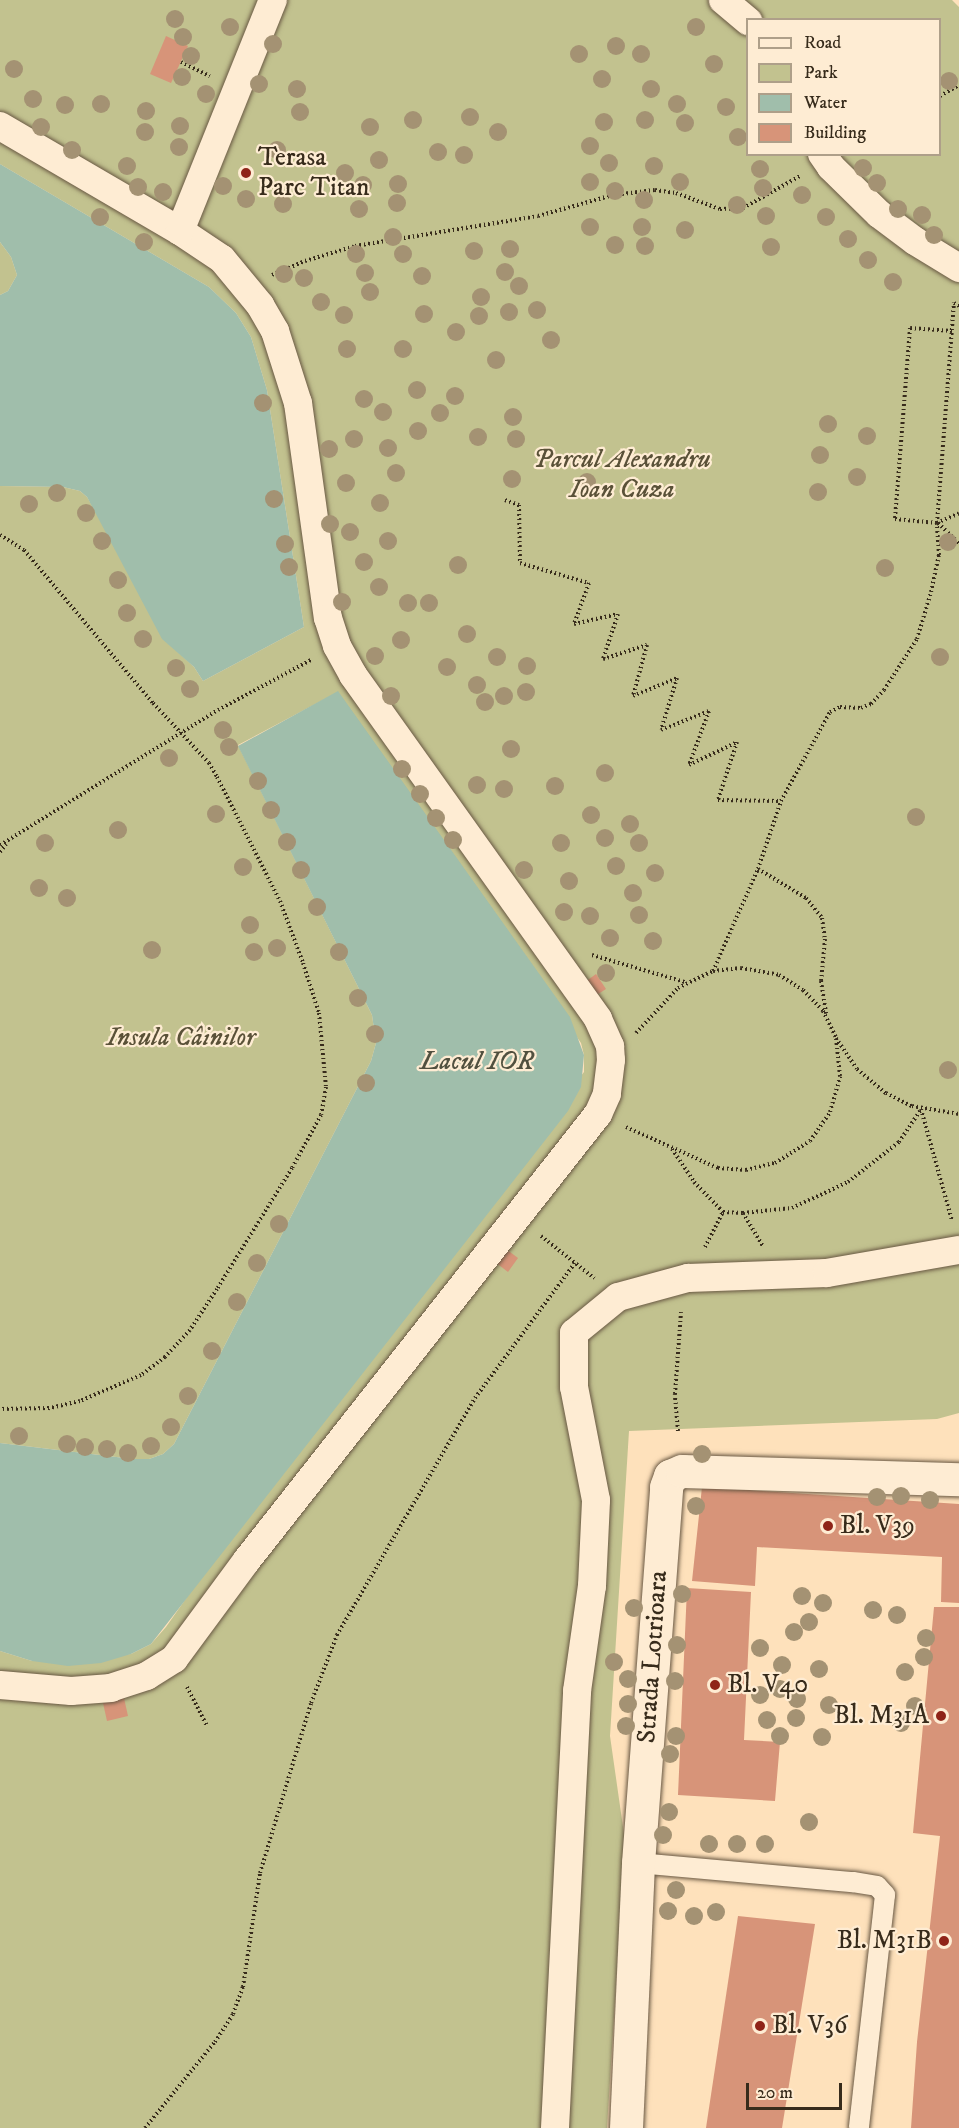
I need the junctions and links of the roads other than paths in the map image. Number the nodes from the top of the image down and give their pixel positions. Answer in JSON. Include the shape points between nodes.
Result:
{"nodes":[{"id":1,"x":273,"y":0,"type":"edge"},
{"id":2,"x":723,"y":0,"type":"edge"},
{"id":3,"x":746,"y":20,"type":"edge"},
{"id":4,"x":0,"y":126,"type":"edge"},
{"id":5,"x":824,"y":158,"type":"edge"},
{"id":6,"x":180,"y":231,"type":"junction"},
{"id":7,"x":959,"y":268,"type":"edge"},
{"id":8,"x":956,"y":1237,"type":"edge"},
{"id":9,"x":959,"y":1479,"type":"edge"},
{"id":10,"x":0,"y":1685,"type":"edge"},
{"id":11,"x":638,"y":1863,"type":"junction"},
{"id":12,"x":555,"y":2128,"type":"edge"},
{"id":13,"x":626,"y":2128,"type":"edge"},
{"id":14,"x":859,"y":2128,"type":"edge"}],
"edges":[{"from":1,"to":6,"type":"street"},
{"from":2,"to":3,"type":"street"},
{"from":4,"to":6,"type":"street"},
{"from":5,"to":7,"type":"street","via":[[879,214]]},
{"from":6,"to":10,"type":"street","via":[[222,259],[249,290],[275,331],[297,403],[328,618],[337,646],[353,675],[598,1019],[610,1046],[610,1078],[598,1114],[247,1560],[174,1659],[147,1676],[103,1689],[71,1691]]},
{"from":8,"to":12,"type":"street","via":[[827,1273],[688,1278],[618,1297],[574,1334],[574,1387],[596,1500],[592,1586],[577,1691]]},
{"from":9,"to":11,"type":"street","name":"Strada Lotrioara","via":[[682,1471],[670,1476],[666,1487]]},
{"from":11,"to":13,"type":"street","name":"Strada Lotrioara"},
{"from":11,"to":14,"type":"lane","via":[[853,1882],[877,1886],[885,1895]]}]}
